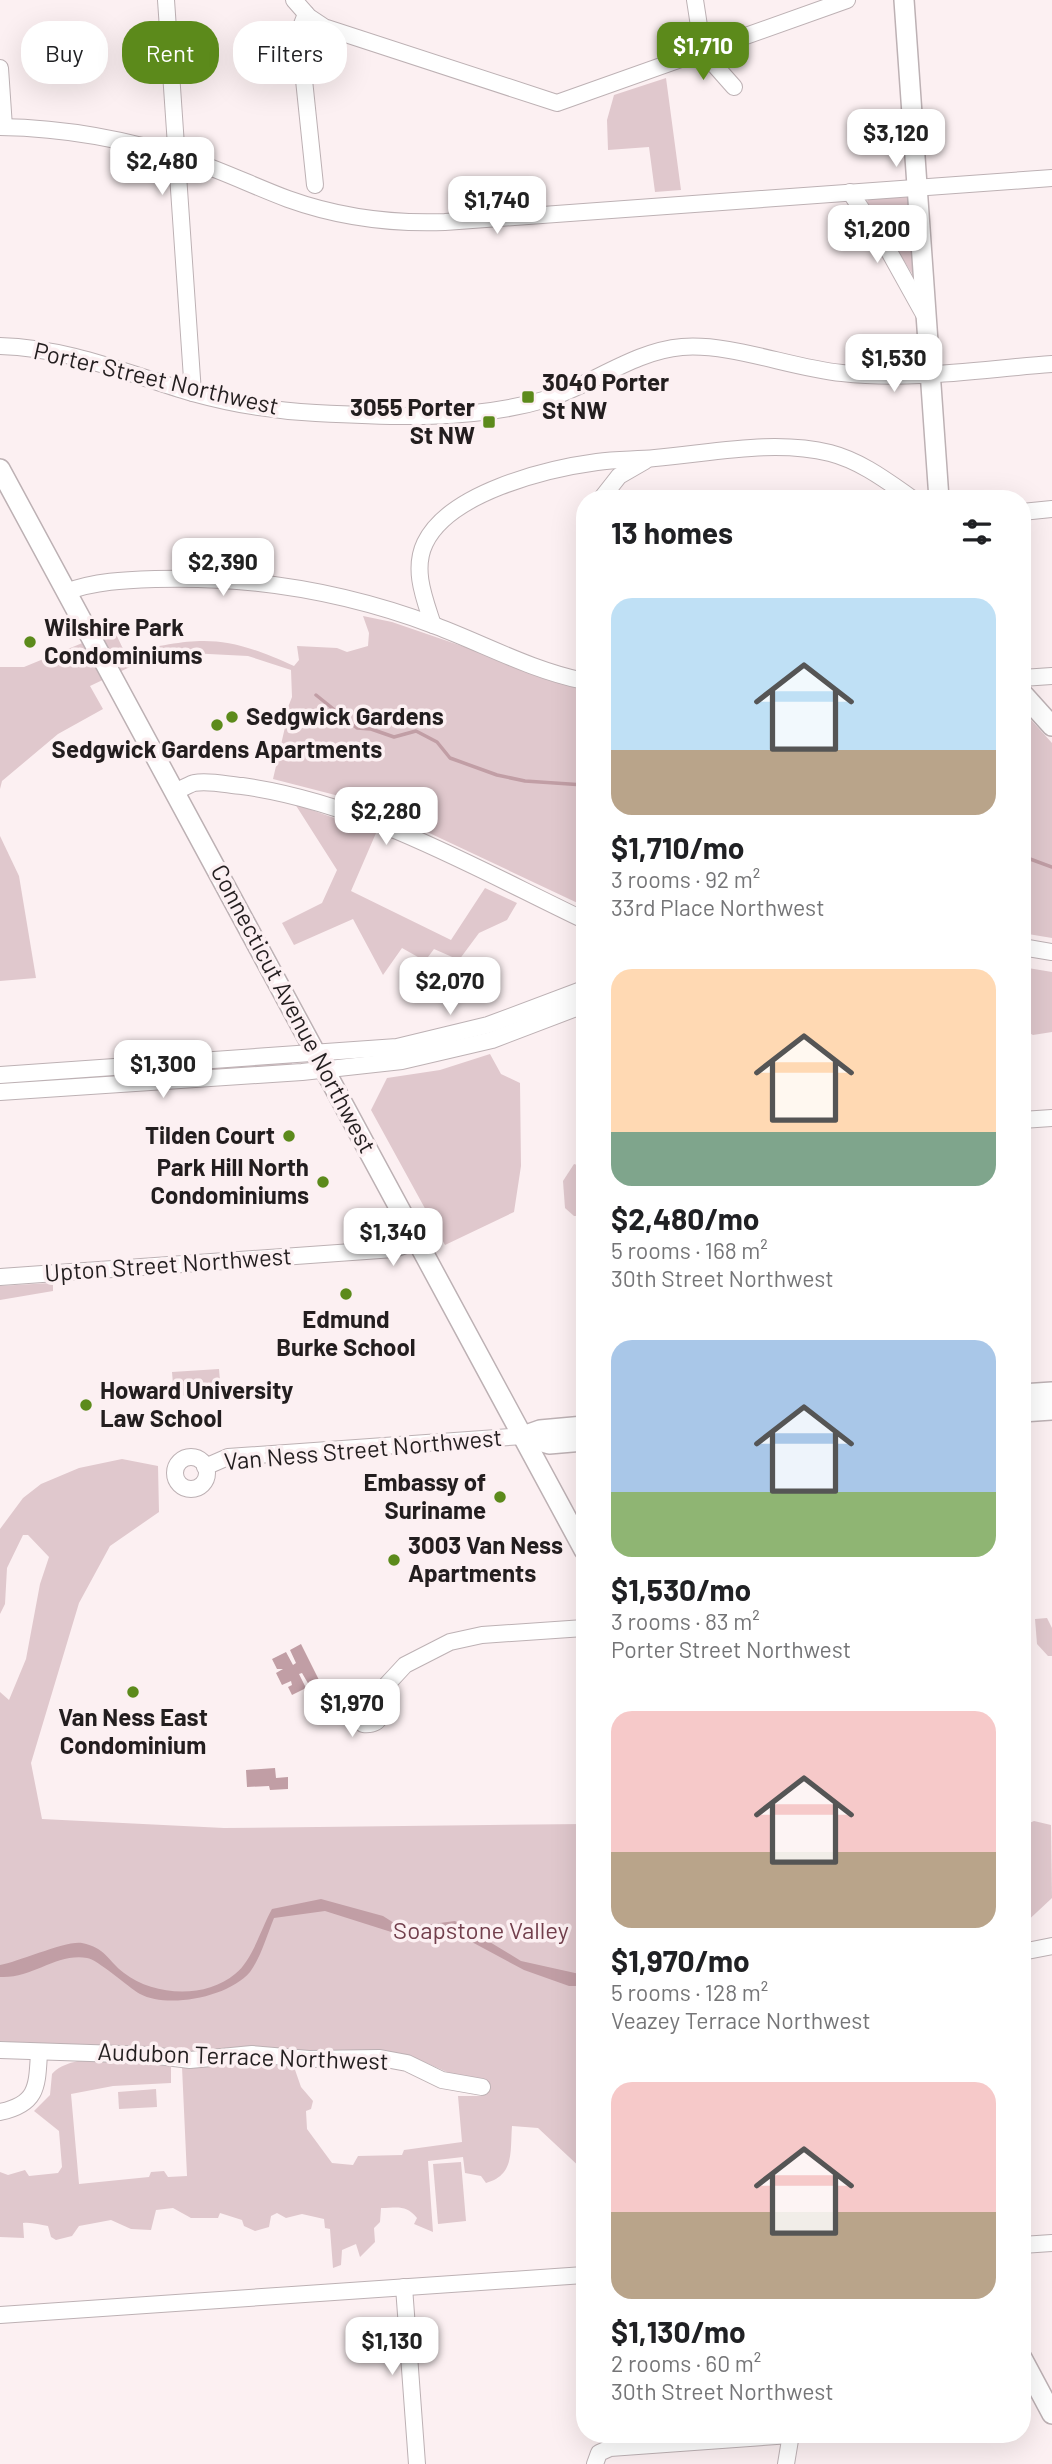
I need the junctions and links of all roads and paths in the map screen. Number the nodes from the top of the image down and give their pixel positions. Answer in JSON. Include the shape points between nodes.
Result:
{"nodes":[{"id":1,"x":166,"y":0,"type":"edge"},
{"id":2,"x":295,"y":0,"type":"edge"},
{"id":3,"x":695,"y":0,"type":"edge"},
{"id":4,"x":847,"y":0,"type":"edge"},
{"id":5,"x":904,"y":0,"type":"edge"},
{"id":6,"x":306,"y":14,"type":"junction"},
{"id":7,"x":703,"y":52,"type":"junction"},
{"id":8,"x":0,"y":68,"type":"edge"},
{"id":9,"x":734,"y":87,"type":"dead end"},
{"id":10,"x":2,"y":127,"type":"edge"},
{"id":11,"x":177,"y":156,"type":"junction"},
{"id":12,"x":1052,"y":178,"type":"edge"},
{"id":13,"x":315,"y":185,"type":"dead end"},
{"id":14,"x":918,"y":188,"type":"junction"},
{"id":15,"x":850,"y":192,"type":"junction"},
{"id":16,"x":926,"y":318,"type":"junction"},
{"id":17,"x":0,"y":346,"type":"edge"},
{"id":18,"x":1052,"y":364,"type":"edge"},
{"id":19,"x":930,"y":373,"type":"junction"},
{"id":20,"x":192,"y":393,"type":"junction"},
{"id":21,"x":654,"y":458,"type":"junction"},
{"id":22,"x":0,"y":469,"type":"edge"},
{"id":23,"x":609,"y":490,"type":"edge"},
{"id":24,"x":899,"y":490,"type":"edge"},
{"id":25,"x":938,"y":490,"type":"edge"},
{"id":26,"x":1052,"y":509,"type":"edge"},
{"id":27,"x":1031,"y":511,"type":"edge"},
{"id":28,"x":66,"y":592,"type":"junction"},
{"id":29,"x":433,"y":625,"type":"junction"},
{"id":30,"x":1052,"y":676,"type":"edge"},
{"id":31,"x":1031,"y":677,"type":"edge"},
{"id":32,"x":576,"y":679,"type":"edge"},
{"id":33,"x":1031,"y":703,"type":"edge"},
{"id":34,"x":1052,"y":726,"type":"edge"},
{"id":35,"x":175,"y":792,"type":"junction"},
{"id":36,"x":576,"y":916,"type":"edge"},
{"id":37,"x":1031,"y":948,"type":"edge"},
{"id":38,"x":1052,"y":952,"type":"edge"},
{"id":39,"x":576,"y":993,"type":"edge"},
{"id":40,"x":576,"y":1007,"type":"edge"},
{"id":41,"x":479,"y":1036,"type":"junction"},
{"id":42,"x":320,"y":1061,"type":"junction"},
{"id":43,"x":0,"y":1075,"type":"edge"},
{"id":44,"x":0,"y":1092,"type":"edge"},
{"id":45,"x":1052,"y":1118,"type":"edge"},
{"id":46,"x":1031,"y":1119,"type":"edge"},
{"id":47,"x":418,"y":1241,"type":"junction"},
{"id":48,"x":0,"y":1277,"type":"edge"},
{"id":49,"x":1052,"y":1392,"type":"edge"},
{"id":50,"x":1031,"y":1393,"type":"edge"},
{"id":51,"x":1052,"y":1410,"type":"edge"},
{"id":52,"x":1031,"y":1411,"type":"edge"},
{"id":53,"x":576,"y":1427,"type":"edge"},
{"id":54,"x":523,"y":1436,"type":"junction"},
{"id":55,"x":576,"y":1442,"type":"edge"},
{"id":56,"x":205,"y":1467,"type":"dead end"},
{"id":57,"x":576,"y":1535,"type":"edge"},
{"id":58,"x":576,"y":1629,"type":"edge"},
{"id":59,"x":379,"y":1693,"type":"dead end"},
{"id":60,"x":1052,"y":1946,"type":"edge"},
{"id":61,"x":1031,"y":1950,"type":"edge"},
{"id":62,"x":0,"y":2050,"type":"edge"},
{"id":63,"x":39,"y":2053,"type":"junction"},
{"id":64,"x":482,"y":2087,"type":"dead end"},
{"id":65,"x":0,"y":2112,"type":"edge"},
{"id":66,"x":1052,"y":2243,"type":"edge"},
{"id":67,"x":1031,"y":2244,"type":"edge"},
{"id":68,"x":576,"y":2276,"type":"edge"},
{"id":69,"x":404,"y":2287,"type":"junction"},
{"id":70,"x":0,"y":2315,"type":"edge"},
{"id":71,"x":1031,"y":2374,"type":"edge"},
{"id":72,"x":1050,"y":2407,"type":"edge"},
{"id":73,"x":680,"y":2443,"type":"edge"},
{"id":74,"x":790,"y":2443,"type":"edge"},
{"id":75,"x":416,"y":2464,"type":"edge"},
{"id":76,"x":595,"y":2464,"type":"edge"},
{"id":77,"x":786,"y":2464,"type":"edge"}],
"edges":[{"from":1,"to":11,"type":"street"},
{"from":2,"to":6,"type":"street"},
{"from":3,"to":7,"type":"street"},
{"from":4,"to":7,"type":"street"},
{"from":5,"to":14,"type":"main road"},
{"from":6,"to":7,"type":"street","via":[[324,27],[557,103]]},
{"from":6,"to":13,"type":"street","via":[[299,32]]},
{"from":7,"to":9,"type":"street"},
{"from":8,"to":10,"type":"street"},
{"from":10,"to":11,"type":"street","via":[[86,134]]},
{"from":11,"to":15,"type":"street","via":[[308,205],[399,222]]},
{"from":11,"to":20,"type":"street"},
{"from":12,"to":14,"type":"street"},
{"from":14,"to":15,"type":"street"},
{"from":14,"to":16,"type":"main road"},
{"from":15,"to":16,"type":"street"},
{"from":16,"to":19,"type":"main road"},
{"from":17,"to":20,"type":"street","name":"Porter Street Northwest","via":[[81,356]]},
{"from":18,"to":19,"type":"street","name":"Porter Street Northwest"},
{"from":19,"to":20,"type":"street","name":"Porter Street Northwest","via":[[836,373],[696,347],[647,355],[545,400],[477,413],[315,413]]},
{"from":19,"to":25,"type":"main road"},
{"from":21,"to":23,"type":"street","via":[[626,471]]},
{"from":21,"to":24,"type":"street","via":[[716,450],[816,450],[855,461]]},
{"from":21,"to":29,"type":"street","via":[[599,461],[562,469],[497,489],[451,512],[428,537],[421,558],[421,586]]},
{"from":22,"to":28,"type":"main road","name":"Connecticut Avenue Northwest"},
{"from":26,"to":27,"type":"street"},
{"from":28,"to":29,"type":"street","via":[[92,583],[142,579],[246,581],[333,595]]},
{"from":28,"to":35,"type":"main road","name":"Connecticut Avenue Northwest"},
{"from":29,"to":32,"type":"street","via":[[520,663]]},
{"from":30,"to":31,"type":"street"},
{"from":33,"to":34,"type":"main road"},
{"from":35,"to":36,"type":"street","via":[[193,784],[219,784],[331,806],[409,837]]},
{"from":35,"to":42,"type":"main road","name":"Connecticut Avenue Northwest"},
{"from":37,"to":38,"type":"street"},
{"from":39,"to":41,"type":"street"},
{"from":40,"to":41,"type":"street"},
{"from":41,"to":42,"type":"street"},
{"from":42,"to":43,"type":"street"},
{"from":42,"to":44,"type":"street"},
{"from":42,"to":47,"type":"main road","name":"Connecticut Avenue Northwest"},
{"from":45,"to":46,"type":"street"},
{"from":47,"to":48,"type":"street","name":"Upton Street Northwest","via":[[394,1249]]},
{"from":47,"to":54,"type":"main road","name":"Connecticut Avenue Northwest"},
{"from":49,"to":50,"type":"main road"},
{"from":51,"to":52,"type":"main road"},
{"from":53,"to":54,"type":"main road","name":"Van Ness Street Northwest"},
{"from":54,"to":55,"type":"main road","name":"Van Ness Street Northwest","via":[[549,1444]]},
{"from":54,"to":56,"type":"street","name":"Van Ness Street Northwest","via":[[228,1457]]},
{"from":54,"to":57,"type":"main road","name":"Connecticut Avenue Northwest"},
{"from":58,"to":59,"type":"street","via":[[482,1635],[450,1642],[405,1665]]},
{"from":60,"to":61,"type":"street"},
{"from":62,"to":63,"type":"street","name":"Audubon Terrace Northwest"},
{"from":63,"to":64,"type":"street","name":"Audubon Terrace Northwest","via":[[190,2060],[252,2054],[380,2058],[407,2063],[453,2083]]},
{"from":63,"to":65,"type":"street","via":[[33,2093],[21,2105]]},
{"from":66,"to":67,"type":"street"},
{"from":68,"to":69,"type":"street"},
{"from":69,"to":70,"type":"street"},
{"from":69,"to":75,"type":"street"},
{"from":71,"to":72,"type":"main road"},
{"from":73,"to":76,"type":"street","via":[[610,2448],[599,2453]]},
{"from":74,"to":77,"type":"street"}]}
